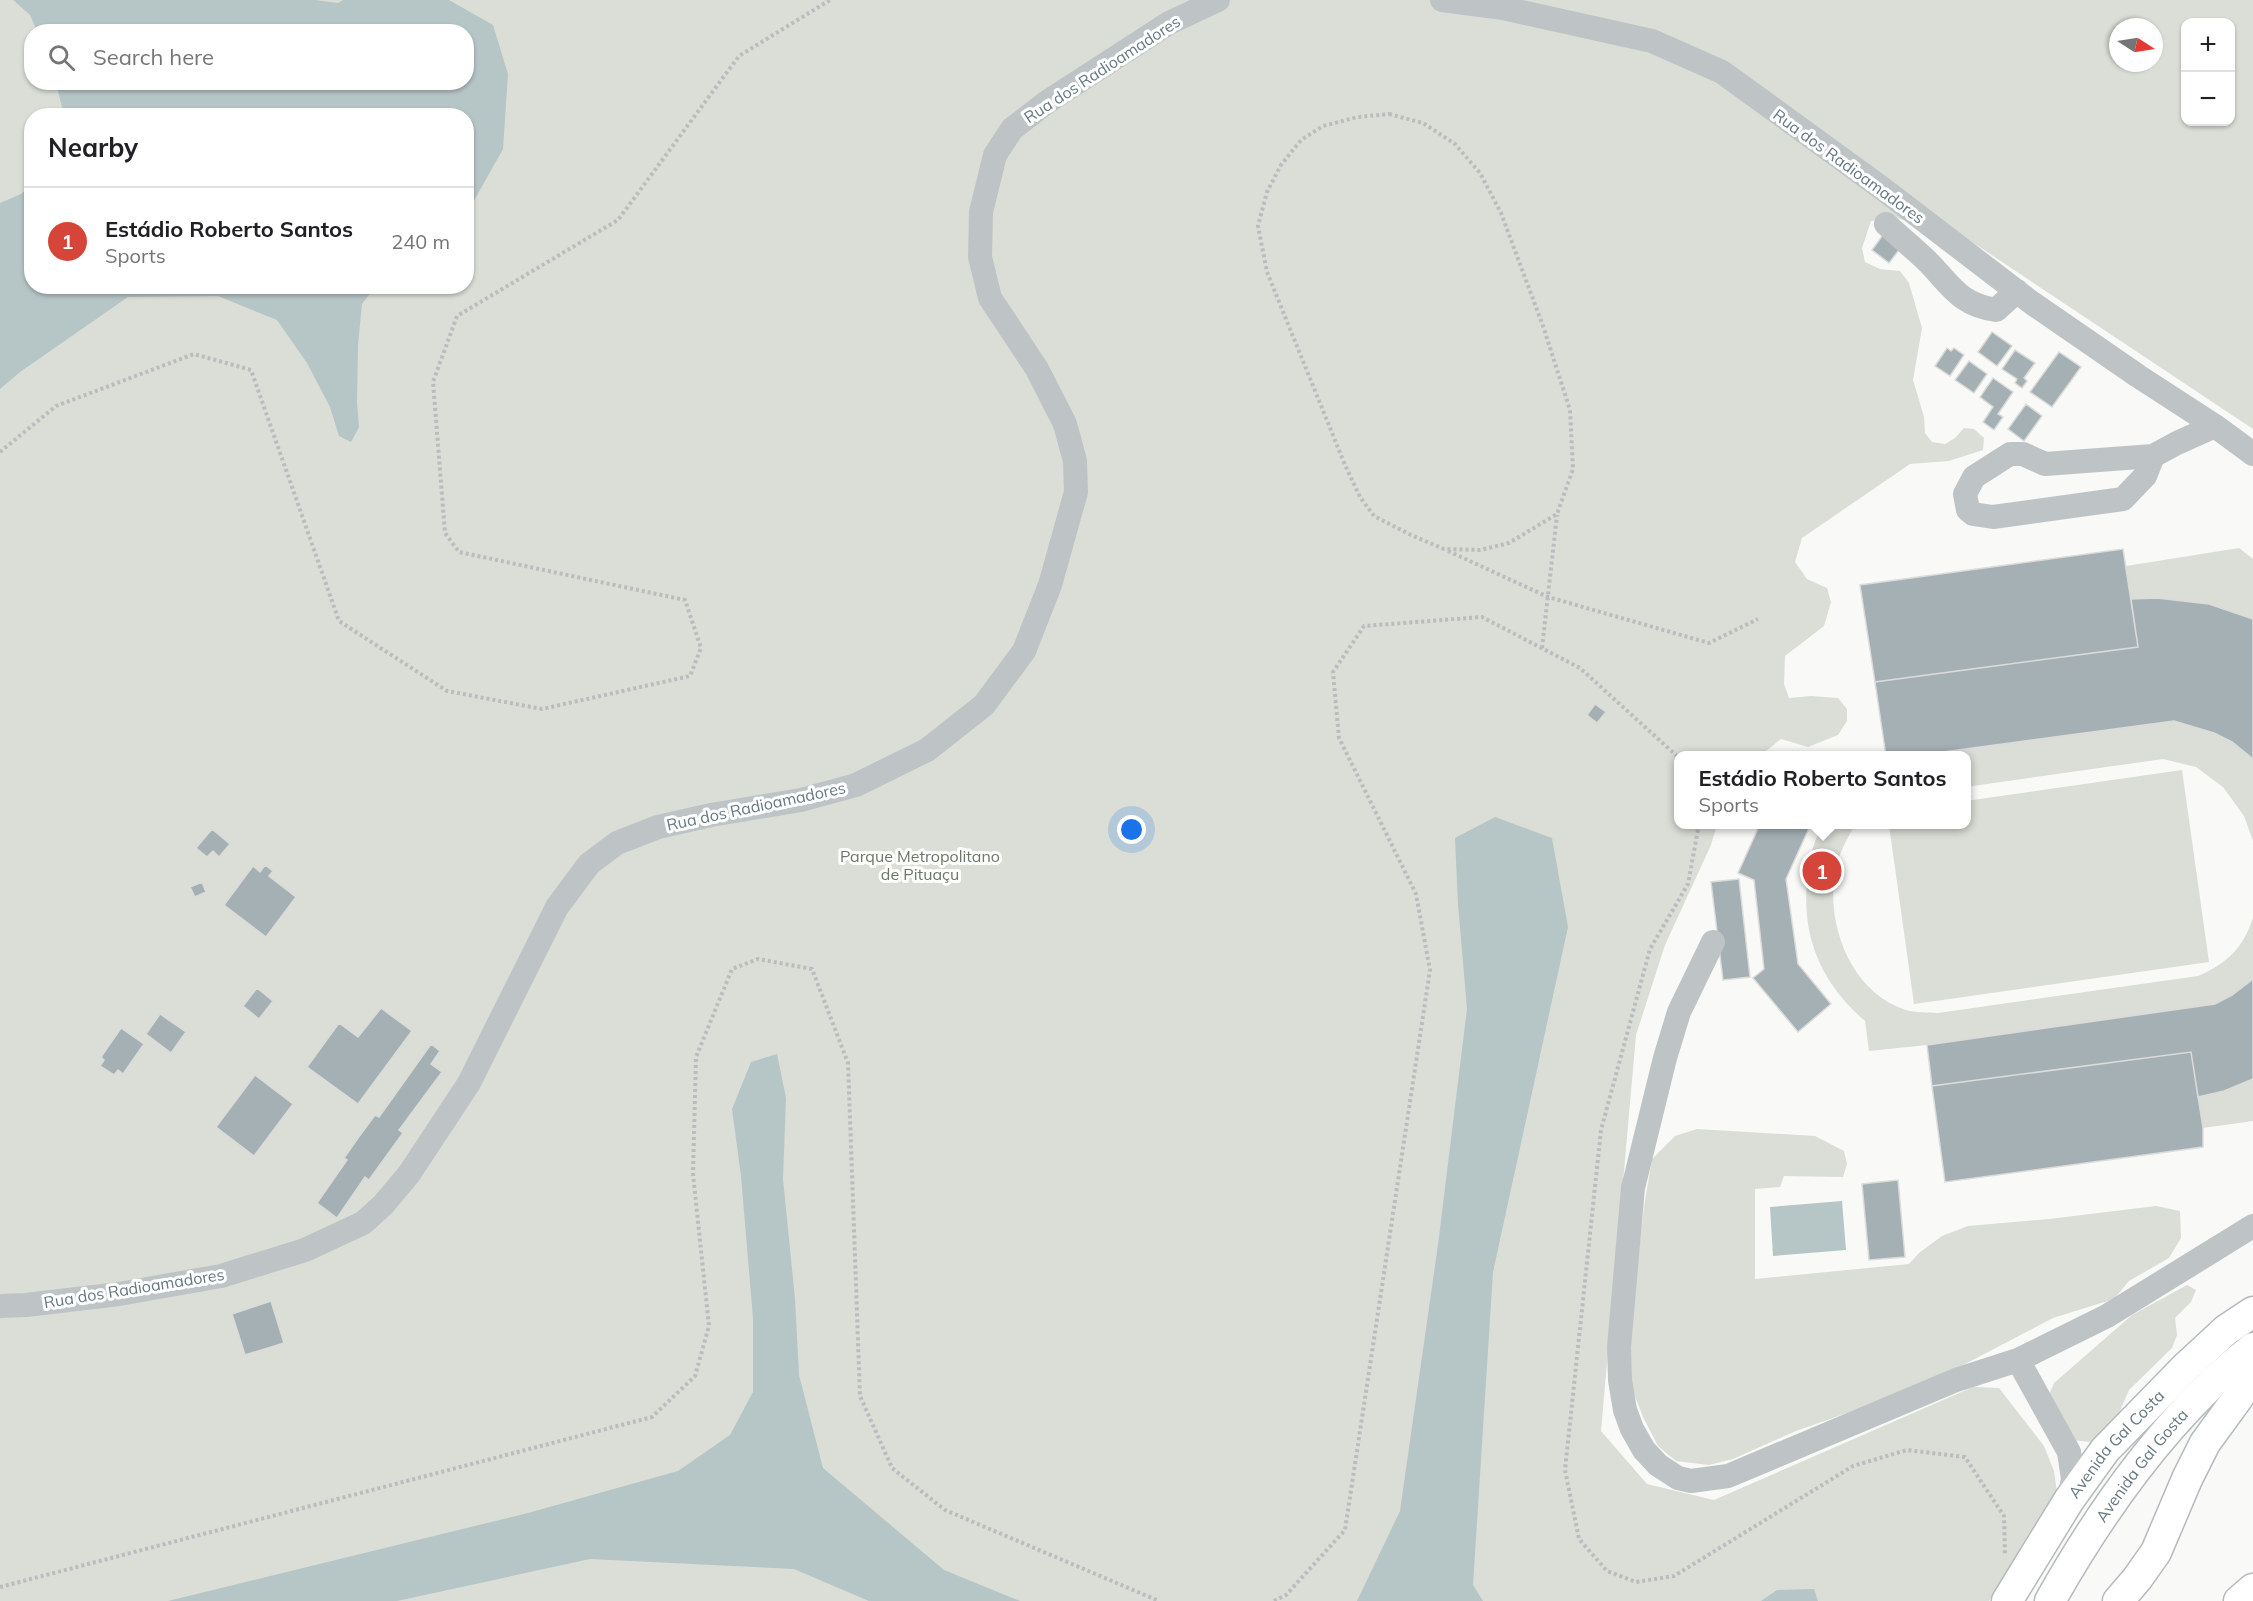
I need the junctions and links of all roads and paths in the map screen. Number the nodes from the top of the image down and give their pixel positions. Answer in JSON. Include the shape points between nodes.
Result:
{"nodes":[{"id":1,"x":830,"y":0,"type":"edge"},
{"id":2,"x":1218,"y":0,"type":"edge"},
{"id":3,"x":1442,"y":0,"type":"edge"},
{"id":4,"x":1886,"y":224,"type":"dead end"},
{"id":5,"x":2016,"y":291,"type":"junction"},
{"id":6,"x":2215,"y":426,"type":"junction"},
{"id":7,"x":0,"y":452,"type":"edge"},
{"id":8,"x":2253,"y":454,"type":"edge"},
{"id":9,"x":2153,"y":456,"type":"junction"},
{"id":10,"x":1557,"y":514,"type":"junction"},
{"id":11,"x":1444,"y":549,"type":"junction"},
{"id":12,"x":1548,"y":597,"type":"junction"},
{"id":13,"x":1758,"y":619,"type":"dead end"},
{"id":14,"x":1542,"y":648,"type":"junction"},
{"id":15,"x":1674,"y":753,"type":"edge"},
{"id":16,"x":1698,"y":829,"type":"edge"},
{"id":17,"x":1713,"y":942,"type":"dead end"},
{"id":18,"x":2253,"y":1226,"type":"edge"},
{"id":19,"x":0,"y":1306,"type":"edge"},
{"id":20,"x":2253,"y":1312,"type":"edge"},
{"id":21,"x":2253,"y":1348,"type":"edge"},
{"id":22,"x":2018,"y":1360,"type":"junction"},
{"id":23,"x":2253,"y":1377,"type":"edge"},
{"id":24,"x":2105,"y":1450,"type":"junction"},
{"id":25,"x":2069,"y":1452,"type":"junction"},
{"id":26,"x":2069,"y":1500,"type":"junction"},
{"id":27,"x":2002,"y":1564,"type":"dead end"},
{"id":28,"x":0,"y":1587,"type":"edge"},
{"id":29,"x":2253,"y":1589,"type":"edge"},
{"id":30,"x":1159,"y":1601,"type":"edge"},
{"id":31,"x":1274,"y":1601,"type":"edge"},
{"id":32,"x":2007,"y":1601,"type":"edge"},
{"id":33,"x":2050,"y":1601,"type":"edge"},
{"id":34,"x":2118,"y":1601,"type":"edge"},
{"id":35,"x":2239,"y":1601,"type":"edge"}],
"edges":[{"from":1,"to":7,"type":"path","via":[[740,56],[618,220],[458,316],[433,382],[445,533],[459,552],[686,600],[701,648],[690,676],[542,709],[447,691],[339,621],[251,370],[194,354],[56,406]]},
{"from":2,"to":19,"type":"lane","name":"Rua dos Radioamadores","via":[[1169,23],[1047,102],[1012,129],[995,155],[981,212],[980,256],[990,298],[1037,369],[1065,424],[1075,461],[1076,492],[1050,585],[1024,651],[984,705],[927,750],[856,785],[658,828],[617,843],[589,864],[557,907],[469,1083],[409,1174],[363,1222],[304,1250],[221,1276],[119,1294]]},
{"from":3,"to":5,"type":"lane","name":"Rua dos Radioamadores","via":[[1503,8],[1652,40],[1722,72]]},
{"from":4,"to":5,"type":"lane","via":[[1955,293],[1984,308],[1996,310]]},
{"from":5,"to":6,"type":"lane","name":"Rua dos Radioamadores"},
{"from":6,"to":8,"type":"lane","name":"Rua dos Radioamadores"},
{"from":6,"to":9,"type":"lane"},
{"from":9,"to":9,"type":"lane","via":[[2045,464],[2023,454],[2010,454],[1974,477],[1965,494],[1968,510],[1993,517],[2123,499],[2145,477]]},
{"from":10,"to":11,"type":"path","via":[[1509,543],[1480,550]]},
{"from":10,"to":11,"type":"path","via":[[1573,470],[1570,410],[1501,213],[1480,173],[1455,144],[1423,123],[1389,114],[1323,126],[1300,140],[1266,192],[1258,226],[1267,272],[1360,496],[1374,516]]},
{"from":10,"to":12,"type":"path"},
{"from":11,"to":12,"type":"path"},
{"from":12,"to":13,"type":"path","via":[[1708,643]]},
{"from":12,"to":14,"type":"path"},
{"from":14,"to":15,"type":"path","via":[[1580,668]]},
{"from":14,"to":31,"type":"path","via":[[1482,617],[1364,626],[1333,672],[1339,738],[1416,894],[1430,970],[1345,1530],[1286,1595]]},
{"from":16,"to":27,"type":"path","via":[[1688,884],[1650,949],[1601,1130],[1565,1470],[1579,1539],[1607,1571],[1617,1575],[1636,1582],[1674,1576],[1853,1466],[1907,1450],[1965,1457],[2004,1516],[2006,1554]]},
{"from":17,"to":22,"type":"lane","via":[[1679,1012],[1633,1188],[1618,1347],[1625,1410],[1644,1450],[1678,1478],[1691,1481],[1728,1476],[1956,1380]]},
{"from":18,"to":22,"type":"lane","via":[[2107,1316]]},
{"from":20,"to":24,"type":"main road","name":"Avenida Gal Costa","via":[[2226,1330],[2186,1367]]},
{"from":21,"to":33,"type":"main road","name":"Avenida Gal Gosta","via":[[2184,1410],[2117,1494]]},
{"from":22,"to":25,"type":"lane"},
{"from":23,"to":34,"type":"main road","via":[[2205,1443],[2156,1552]]},
{"from":24,"to":25,"type":"lane"},
{"from":24,"to":26,"type":"main road","name":"Avenida Gal Costa"},
{"from":25,"to":26,"type":"lane","via":[[2073,1479]]},
{"from":26,"to":32,"type":"main road","name":"Avenida Gal Costa"},
{"from":28,"to":30,"type":"path","via":[[652,1417],[695,1376],[709,1326],[693,1174],[696,1058],[732,969],[758,959],[812,969],[848,1063],[860,1396],[892,1468],[945,1510]]},
{"from":29,"to":35,"type":"main road"}]}
